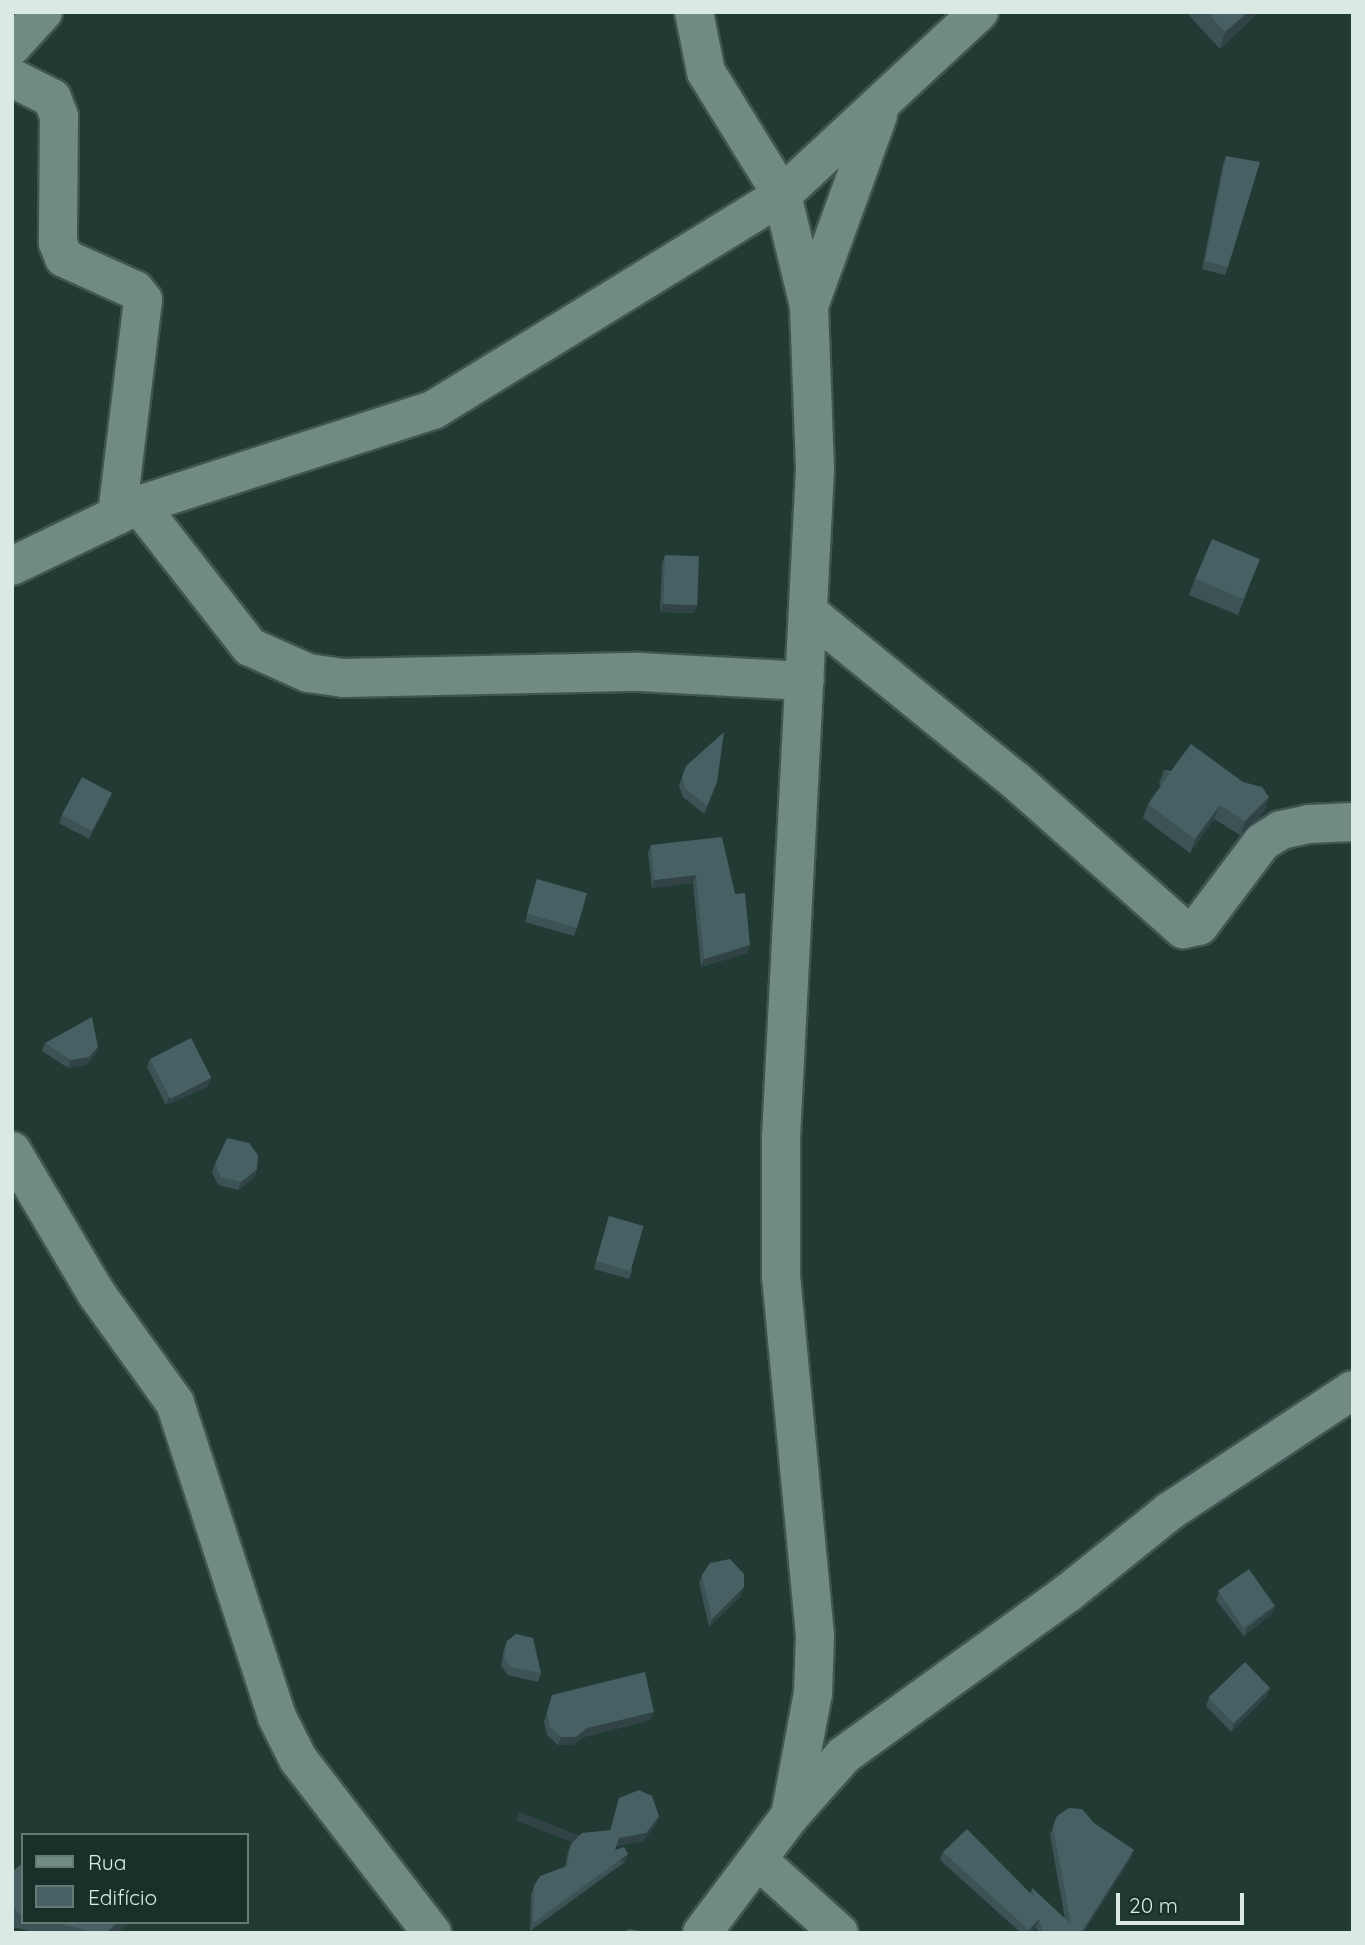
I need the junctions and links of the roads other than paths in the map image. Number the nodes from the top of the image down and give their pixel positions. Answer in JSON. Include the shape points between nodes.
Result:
{"nodes":[{"id":1,"x":43,"y":12,"type":"edge"},
{"id":2,"x":694,"y":12,"type":"edge"},
{"id":3,"x":979,"y":12,"type":"edge"},
{"id":4,"x":12,"y":46,"type":"edge"},
{"id":5,"x":12,"y":78,"type":"edge"},
{"id":6,"x":881,"y":106,"type":"junction"},
{"id":7,"x":782,"y":195,"type":"junction"},
{"id":8,"x":809,"y":306,"type":"junction"},
{"id":9,"x":128,"y":510,"type":"junction"},
{"id":10,"x":12,"y":566,"type":"edge"},
{"id":11,"x":808,"y":612,"type":"junction"},
{"id":12,"x":805,"y":681,"type":"junction"},
{"id":13,"x":1353,"y":822,"type":"edge"},
{"id":14,"x":12,"y":1151,"type":"edge"},
{"id":15,"x":1353,"y":1390,"type":"edge"},
{"id":16,"x":790,"y":1816,"type":"junction"},
{"id":17,"x":758,"y":1860,"type":"junction"},
{"id":18,"x":432,"y":1933,"type":"edge"},
{"id":19,"x":702,"y":1933,"type":"edge"},
{"id":20,"x":839,"y":1933,"type":"edge"}],
"edges":[{"from":1,"to":4,"type":"street"},
{"from":2,"to":7,"type":"street","via":[[706,72]]},
{"from":3,"to":6,"type":"street"},
{"from":5,"to":9,"type":"street","via":[[52,98],[60,116],[58,243],[64,258],[135,290],[143,300]]},
{"from":6,"to":7,"type":"street"},
{"from":6,"to":8,"type":"street"},
{"from":7,"to":8,"type":"street"},
{"from":7,"to":9,"type":"street","via":[[432,410]]},
{"from":8,"to":11,"type":"street","via":[[815,469]]},
{"from":9,"to":10,"type":"street"},
{"from":9,"to":12,"type":"street","via":[[250,647],[308,673],[344,678],[639,672]]},
{"from":11,"to":12,"type":"street"},
{"from":11,"to":13,"type":"street","via":[[1015,780],[1184,929],[1199,926],[1262,842],[1281,830],[1308,824]]},
{"from":12,"to":16,"type":"street","via":[[781,1137],[781,1276],[815,1636],[813,1693]]},
{"from":14,"to":18,"type":"street","via":[[96,1293],[175,1403],[277,1717],[299,1759]]},
{"from":15,"to":16,"type":"street","via":[[1170,1511],[1068,1593],[844,1755]]},
{"from":16,"to":17,"type":"street"},
{"from":17,"to":19,"type":"street"},
{"from":17,"to":20,"type":"street"}]}
